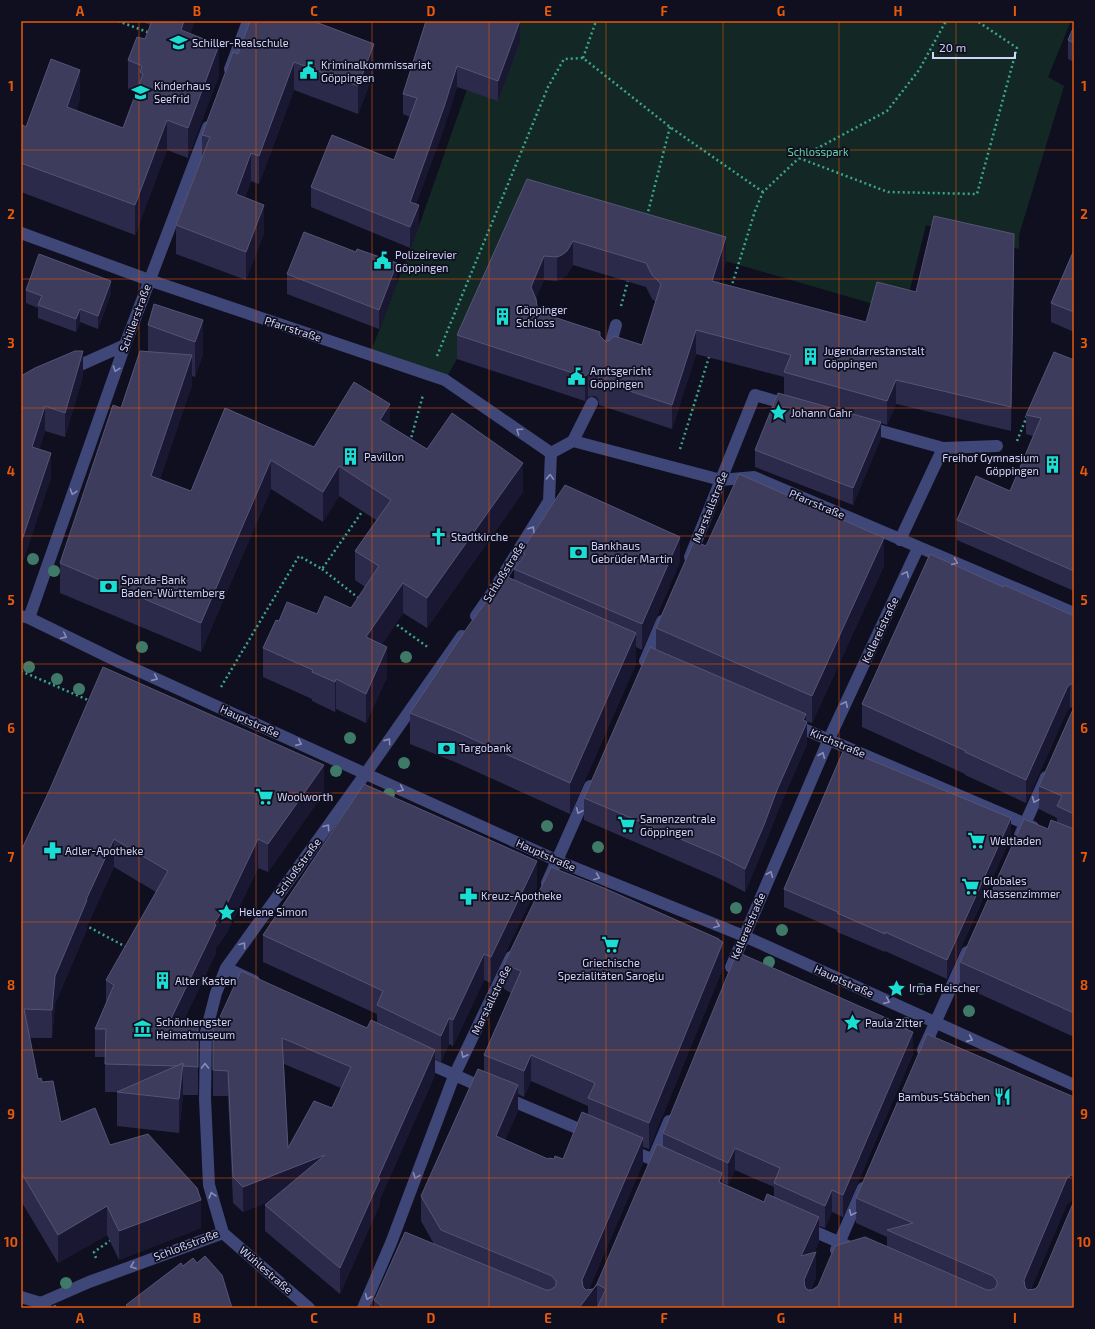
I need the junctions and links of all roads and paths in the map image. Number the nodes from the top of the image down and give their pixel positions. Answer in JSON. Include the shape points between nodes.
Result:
{"nodes":[{"id":1,"x":118,"y":21,"type":"edge"},
{"id":2,"x":248,"y":21,"type":"edge"},
{"id":3,"x":596,"y":21,"type":"edge"},
{"id":4,"x":946,"y":21,"type":"edge"},
{"id":5,"x":977,"y":21,"type":"edge"},
{"id":6,"x":154,"y":34,"type":"edge"},
{"id":7,"x":583,"y":58,"type":"junction"},
{"id":8,"x":227,"y":78,"type":"edge"},
{"id":9,"x":213,"y":114,"type":"edge"},
{"id":10,"x":670,"y":127,"type":"junction"},
{"id":11,"x":799,"y":158,"type":"junction"},
{"id":12,"x":763,"y":192,"type":"junction"},
{"id":13,"x":645,"y":221,"type":"edge"},
{"id":14,"x":21,"y":232,"type":"edge"},
{"id":15,"x":149,"y":280,"type":"junction"},
{"id":16,"x":628,"y":281,"type":"edge"},
{"id":17,"x":729,"y":294,"type":"edge"},
{"id":18,"x":616,"y":325,"type":"joint"},
{"id":19,"x":125,"y":345,"type":"junction"},
{"id":20,"x":712,"y":347,"type":"edge"},
{"id":21,"x":607,"y":358,"type":"edge"},
{"id":22,"x":429,"y":374,"type":"junction"},
{"id":23,"x":56,"y":375,"type":"edge"},
{"id":24,"x":592,"y":403,"type":"dead end"},
{"id":25,"x":799,"y":408,"type":"edge"},
{"id":26,"x":1030,"y":411,"type":"edge"},
{"id":27,"x":858,"y":424,"type":"edge"},
{"id":28,"x":573,"y":441,"type":"junction"},
{"id":29,"x":997,"y":446,"type":"joint"},
{"id":30,"x":408,"y":447,"type":"edge"},
{"id":31,"x":943,"y":448,"type":"junction"},
{"id":32,"x":551,"y":454,"type":"junction"},
{"id":33,"x":674,"y":468,"type":"junction"},
{"id":34,"x":721,"y":480,"type":"junction"},
{"id":35,"x":367,"y":505,"type":"edge"},
{"id":36,"x":900,"y":540,"type":"junction"},
{"id":37,"x":918,"y":548,"type":"junction"},
{"id":38,"x":686,"y":566,"type":"edge"},
{"id":39,"x":322,"y":569,"type":"junction"},
{"id":40,"x":365,"y":603,"type":"edge"},
{"id":41,"x":668,"y":609,"type":"edge"},
{"id":42,"x":1074,"y":613,"type":"edge"},
{"id":43,"x":25,"y":617,"type":"edge"},
{"id":44,"x":389,"y":620,"type":"edge"},
{"id":45,"x":631,"y":654,"type":"edge"},
{"id":46,"x":445,"y":660,"type":"junction"},
{"id":47,"x":649,"y":662,"type":"junction"},
{"id":48,"x":21,"y":671,"type":"edge"},
{"id":49,"x":640,"y":674,"type":"edge"},
{"id":50,"x":93,"y":696,"type":"edge"},
{"id":51,"x":211,"y":704,"type":"junction"},
{"id":52,"x":785,"y":720,"type":"edge"},
{"id":53,"x":829,"y":739,"type":"junction"},
{"id":54,"x":1050,"y":769,"type":"edge"},
{"id":55,"x":366,"y":773,"type":"junction"},
{"id":56,"x":595,"y":775,"type":"edge"},
{"id":57,"x":1025,"y":824,"type":"junction"},
{"id":58,"x":1046,"y":833,"type":"edge"},
{"id":59,"x":1015,"y":845,"type":"edge"},
{"id":60,"x":558,"y":861,"type":"junction"},
{"id":61,"x":540,"y":897,"type":"edge"},
{"id":62,"x":84,"y":925,"type":"edge"},
{"id":63,"x":744,"y":936,"type":"junction"},
{"id":64,"x":970,"y":945,"type":"edge"},
{"id":65,"x":516,"y":947,"type":"edge"},
{"id":66,"x":132,"y":950,"type":"edge"},
{"id":67,"x":226,"y":968,"type":"junction"},
{"id":68,"x":726,"y":979,"type":"edge"},
{"id":69,"x":262,"y":985,"type":"edge"},
{"id":70,"x":935,"y":1023,"type":"junction"},
{"id":71,"x":411,"y":1056,"type":"edge"},
{"id":72,"x":919,"y":1060,"type":"edge"},
{"id":73,"x":454,"y":1076,"type":"junction"},
{"id":74,"x":1074,"y":1085,"type":"edge"},
{"id":75,"x":673,"y":1109,"type":"edge"},
{"id":76,"x":600,"y":1138,"type":"edge"},
{"id":77,"x":615,"y":1144,"type":"edge"},
{"id":78,"x":653,"y":1159,"type":"junction"},
{"id":79,"x":674,"y":1169,"type":"edge"},
{"id":80,"x":647,"y":1174,"type":"edge"},
{"id":81,"x":868,"y":1177,"type":"edge"},
{"id":82,"x":796,"y":1224,"type":"edge"},
{"id":83,"x":222,"y":1233,"type":"junction"},
{"id":84,"x":112,"y":1240,"type":"edge"},
{"id":85,"x":391,"y":1243,"type":"junction"},
{"id":86,"x":839,"y":1243,"type":"junction"},
{"id":87,"x":405,"y":1249,"type":"edge"},
{"id":88,"x":867,"y":1255,"type":"edge"},
{"id":89,"x":832,"y":1257,"type":"edge"},
{"id":90,"x":103,"y":1277,"type":"junction"},
{"id":91,"x":21,"y":1297,"type":"edge"},
{"id":92,"x":44,"y":1305,"type":"edge"},
{"id":93,"x":309,"y":1308,"type":"edge"},
{"id":94,"x":363,"y":1308,"type":"edge"}],
"edges":[{"from":1,"to":6,"type":"path"},
{"from":2,"to":8,"type":"street"},
{"from":3,"to":7,"type":"path"},
{"from":4,"to":11,"type":"path","via":[[919,70],[887,111]]},
{"from":5,"to":11,"type":"path","via":[[1017,48],[977,194],[888,192]]},
{"from":7,"to":10,"type":"path"},
{"from":7,"to":22,"type":"path","via":[[564,59],[548,88]]},
{"from":9,"to":15,"type":"street","name":"Schillerstraße"},
{"from":10,"to":12,"type":"path"},
{"from":10,"to":13,"type":"path"},
{"from":11,"to":12,"type":"path"},
{"from":12,"to":17,"type":"path"},
{"from":14,"to":15,"type":"street","name":"Pfarrstraße"},
{"from":15,"to":19,"type":"street","name":"Schillerstraße"},
{"from":15,"to":22,"type":"street","name":"Pfarrstraße"},
{"from":16,"to":18,"type":"path"},
{"from":18,"to":21,"type":"street"},
{"from":19,"to":23,"type":"street"},
{"from":19,"to":43,"type":"street","name":"Schillerstraße","one_way":true},
{"from":20,"to":33,"type":"path"},
{"from":22,"to":30,"type":"path"},
{"from":32,"to":22,"type":"street","name":"Pfarrstraße","one_way":true,"via":[[445,380]]},
{"from":24,"to":28,"type":"street"},
{"from":25,"to":34,"type":"street","name":"Marstallstraße","via":[[755,395]]},
{"from":26,"to":29,"type":"path","via":[[1015,445]]},
{"from":27,"to":31,"type":"street"},
{"from":28,"to":32,"type":"street"},
{"from":28,"to":33,"type":"street","name":"Pfarrstraße"},
{"from":29,"to":31,"type":"street"},
{"from":31,"to":36,"type":"street"},
{"from":46,"to":32,"type":"street","name":"Schloßstraße","one_way":true,"via":[[469,626],[496,595],[549,501]]},
{"from":33,"to":34,"type":"street","name":"Pfarrstraße"},
{"from":34,"to":36,"type":"street","name":"Pfarrstraße","via":[[754,477]]},
{"from":34,"to":38,"type":"street","name":"Marstallstraße"},
{"from":35,"to":39,"type":"path"},
{"from":36,"to":37,"type":"street","name":"Pfarrstraße"},
{"from":37,"to":42,"type":"street","name":"Pfarrstraße","one_way":true},
{"from":53,"to":37,"type":"street","name":"Kellereistraße","one_way":true},
{"from":39,"to":40,"type":"path"},
{"from":39,"to":51,"type":"path","via":[[299,556]]},
{"from":41,"to":47,"type":"street"},
{"from":43,"to":51,"type":"street","name":"Hauptstraße","one_way":true},
{"from":44,"to":46,"type":"path"},
{"from":45,"to":47,"type":"street"},
{"from":55,"to":46,"type":"street","name":"Schloßstraße","one_way":true},
{"from":47,"to":49,"type":"street"},
{"from":48,"to":50,"type":"path","via":[[90,701]]},
{"from":51,"to":55,"type":"street","name":"Hauptstraße","one_way":true},
{"from":52,"to":53,"type":"street","name":"Kirchstraße"},
{"from":53,"to":57,"type":"street","name":"Kirchstraße"},
{"from":63,"to":53,"type":"street","name":"Kellereistraße","one_way":true},
{"from":54,"to":57,"type":"street","one_way":true},
{"from":55,"to":60,"type":"street","name":"Hauptstraße","one_way":true},
{"from":67,"to":55,"type":"street","name":"Schloßstraße","one_way":true},
{"from":56,"to":60,"type":"street","one_way":true},
{"from":57,"to":58,"type":"street","name":"Kirchstraße"},
{"from":57,"to":59,"type":"street"},
{"from":60,"to":61,"type":"street"},
{"from":60,"to":63,"type":"street","name":"Hauptstraße","one_way":true},
{"from":62,"to":66,"type":"path"},
{"from":63,"to":68,"type":"street","name":"Kellereistraße"},
{"from":63,"to":70,"type":"street","name":"Hauptstraße","one_way":true},
{"from":64,"to":70,"type":"street"},
{"from":65,"to":73,"type":"street","name":"Marstallstraße","one_way":true},
{"from":67,"to":69,"type":"street"},
{"from":83,"to":67,"type":"street","name":"Schloßstraße","one_way":true,"via":[[209,1185],[205,1099],[206,1032],[216,993]]},
{"from":70,"to":72,"type":"street"},
{"from":70,"to":74,"type":"street","name":"Hauptstraße","one_way":true},
{"from":71,"to":73,"type":"street"},
{"from":73,"to":76,"type":"street"},
{"from":73,"to":85,"type":"street","name":"Marstallstraße","one_way":true},
{"from":75,"to":78,"type":"street"},
{"from":77,"to":78,"type":"street"},
{"from":78,"to":79,"type":"street"},
{"from":78,"to":80,"type":"street"},
{"from":81,"to":86,"type":"street","one_way":true},
{"from":82,"to":86,"type":"street"},
{"from":83,"to":90,"type":"street","name":"Schloßstraße","one_way":true},
{"from":83,"to":93,"type":"street","name":"Wühlestraße"},
{"from":84,"to":90,"type":"path","via":[[94,1252]]},
{"from":85,"to":87,"type":"street"},
{"from":85,"to":94,"type":"street","name":"Marstallstraße","one_way":true},
{"from":86,"to":88,"type":"street"},
{"from":86,"to":89,"type":"street"},
{"from":90,"to":92,"type":"street","name":"Schloßstraße"},
{"from":91,"to":92,"type":"street"}]}
